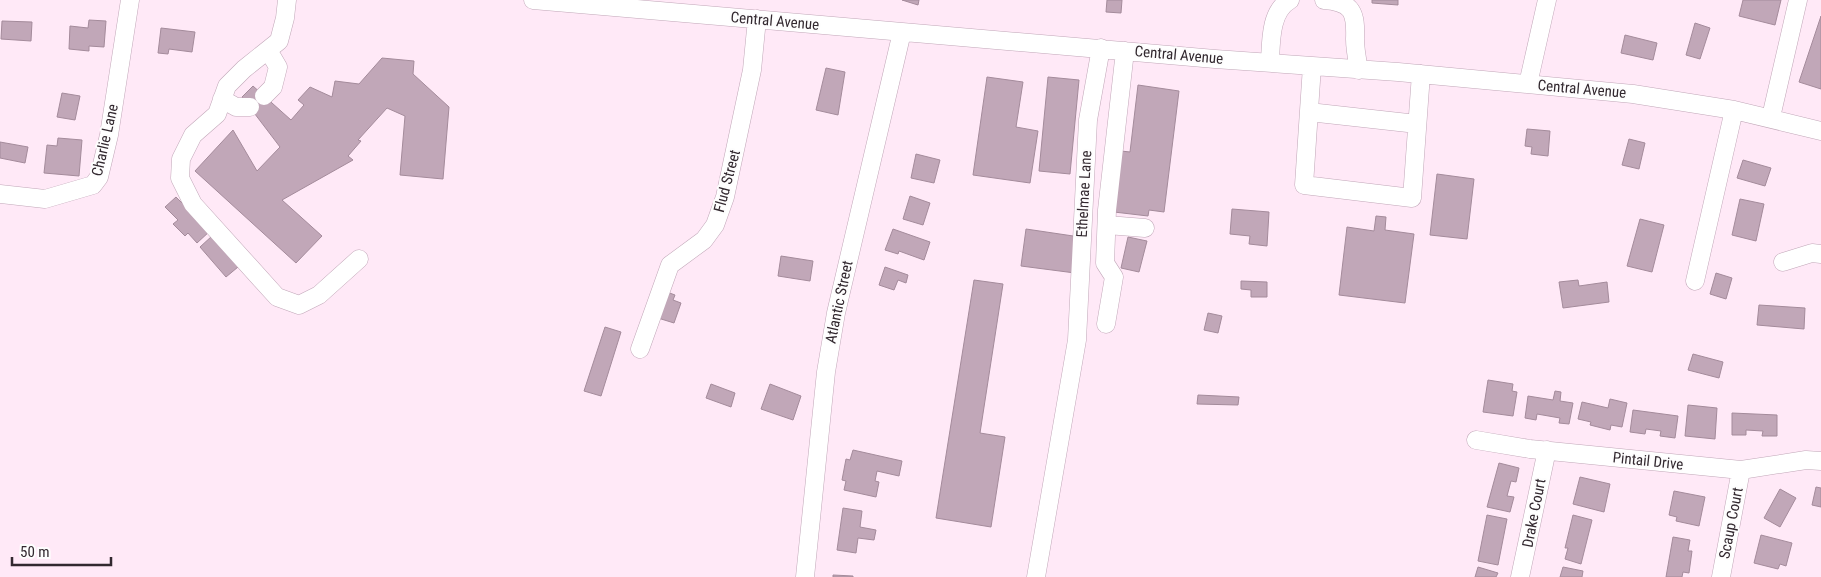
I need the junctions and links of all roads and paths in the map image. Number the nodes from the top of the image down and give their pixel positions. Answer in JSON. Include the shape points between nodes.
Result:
{"nodes":[{"id":1,"x":130,"y":0,"type":"edge"},
{"id":2,"x":286,"y":0,"type":"edge"},
{"id":3,"x":533,"y":0,"type":"edge"},
{"id":4,"x":1290,"y":0,"type":"edge"},
{"id":5,"x":1324,"y":0,"type":"edge"},
{"id":6,"x":1547,"y":0,"type":"edge"},
{"id":7,"x":1798,"y":0,"type":"edge"},
{"id":8,"x":667,"y":6,"type":"edge"},
{"id":9,"x":757,"y":19,"type":"junction"},
{"id":10,"x":902,"y":32,"type":"junction"},
{"id":11,"x":1101,"y":48,"type":"junction"},
{"id":12,"x":268,"y":50,"type":"junction"},
{"id":13,"x":1125,"y":51,"type":"junction"},
{"id":14,"x":1270,"y":62,"type":"junction"},
{"id":15,"x":1312,"y":66,"type":"junction"},
{"id":16,"x":1359,"y":70,"type":"junction"},
{"id":17,"x":1422,"y":74,"type":"junction"},
{"id":18,"x":1528,"y":84,"type":"junction"},
{"id":19,"x":264,"y":96,"type":"dead end"},
{"id":20,"x":222,"y":98,"type":"junction"},
{"id":21,"x":250,"y":107,"type":"dead end"},
{"id":22,"x":1734,"y":110,"type":"junction"},
{"id":23,"x":1309,"y":112,"type":"junction"},
{"id":24,"x":1771,"y":117,"type":"junction"},
{"id":25,"x":1417,"y":124,"type":"junction"},
{"id":26,"x":1821,"y":131,"type":"edge"},
{"id":27,"x":0,"y":194,"type":"edge"},
{"id":28,"x":1107,"y":225,"type":"junction"},
{"id":29,"x":1145,"y":228,"type":"dead end"},
{"id":30,"x":1821,"y":254,"type":"edge"},
{"id":31,"x":359,"y":259,"type":"dead end"},
{"id":32,"x":1783,"y":262,"type":"dead end"},
{"id":33,"x":1695,"y":281,"type":"dead end"},
{"id":34,"x":1106,"y":324,"type":"dead end"},
{"id":35,"x":640,"y":349,"type":"dead end"},
{"id":36,"x":1476,"y":440,"type":"dead end"},
{"id":37,"x":1547,"y":450,"type":"junction"},
{"id":38,"x":1821,"y":461,"type":"edge"},
{"id":39,"x":1741,"y":470,"type":"junction"},
{"id":40,"x":805,"y":577,"type":"edge"},
{"id":41,"x":1036,"y":577,"type":"edge"},
{"id":42,"x":1520,"y":577,"type":"edge"},
{"id":43,"x":1721,"y":577,"type":"edge"}],
"edges":[{"from":1,"to":27,"type":"street","name":"Charlie Lane","via":[[99,177],[93,185],[45,199]]},
{"from":2,"to":12,"type":"street","via":[[279,41]]},
{"from":3,"to":8,"type":"street","name":"Central Avenue"},
{"from":4,"to":14,"type":"street","via":[[1280,8],[1273,26]]},
{"from":5,"to":16,"type":"street","via":[[1345,5],[1355,18]]},
{"from":6,"to":18,"type":"street"},
{"from":7,"to":24,"type":"street"},
{"from":8,"to":9,"type":"street","name":"Central Avenue"},
{"from":9,"to":10,"type":"street","name":"Central Avenue"},
{"from":9,"to":35,"type":"street","name":"Flud Street","via":[[752,70],[725,197],[715,225],[704,240],[670,265]]},
{"from":10,"to":11,"type":"street","name":"Central Avenue"},
{"from":10,"to":40,"type":"street","name":"Atlantic Street","via":[[834,323]]},
{"from":11,"to":13,"type":"street","name":"Central Avenue"},
{"from":11,"to":41,"type":"street","name":"Ethelmae Lane","via":[[1088,120],[1077,340]]},
{"from":12,"to":19,"type":"street","via":[[278,67],[273,87]]},
{"from":12,"to":20,"type":"street","via":[[227,86]]},
{"from":13,"to":14,"type":"street","name":"Central Avenue"},
{"from":13,"to":28,"type":"street"},
{"from":14,"to":15,"type":"street","name":"Central Avenue"},
{"from":15,"to":16,"type":"street","name":"Central Avenue"},
{"from":15,"to":23,"type":"street"},
{"from":16,"to":17,"type":"street","name":"Central Avenue"},
{"from":17,"to":18,"type":"street","name":"Central Avenue"},
{"from":17,"to":25,"type":"street"},
{"from":18,"to":22,"type":"street","name":"Central Avenue","via":[[1633,94]]},
{"from":20,"to":21,"type":"street","via":[[236,107]]},
{"from":20,"to":31,"type":"street","via":[[217,114],[193,135],[181,159],[180,178],[193,204],[277,297],[299,305],[319,294]]},
{"from":22,"to":24,"type":"street","name":"Central Avenue"},
{"from":22,"to":33,"type":"street"},
{"from":23,"to":25,"type":"street"},
{"from":23,"to":25,"type":"street","via":[[1304,185],[1412,198]]},
{"from":24,"to":26,"type":"street","name":"Central Avenue"},
{"from":28,"to":29,"type":"street"},
{"from":28,"to":34,"type":"street","via":[[1105,263],[1114,277]]},
{"from":30,"to":32,"type":"street","via":[[1812,253]]},
{"from":36,"to":37,"type":"street","name":"Pintail Drive"},
{"from":37,"to":39,"type":"street","name":"Pintail Drive"},
{"from":37,"to":42,"type":"street","name":"Drake Court"},
{"from":38,"to":39,"type":"street","name":"Pintail Drive","via":[[1806,460]]},
{"from":39,"to":43,"type":"street","name":"Scaup Court"}]}
